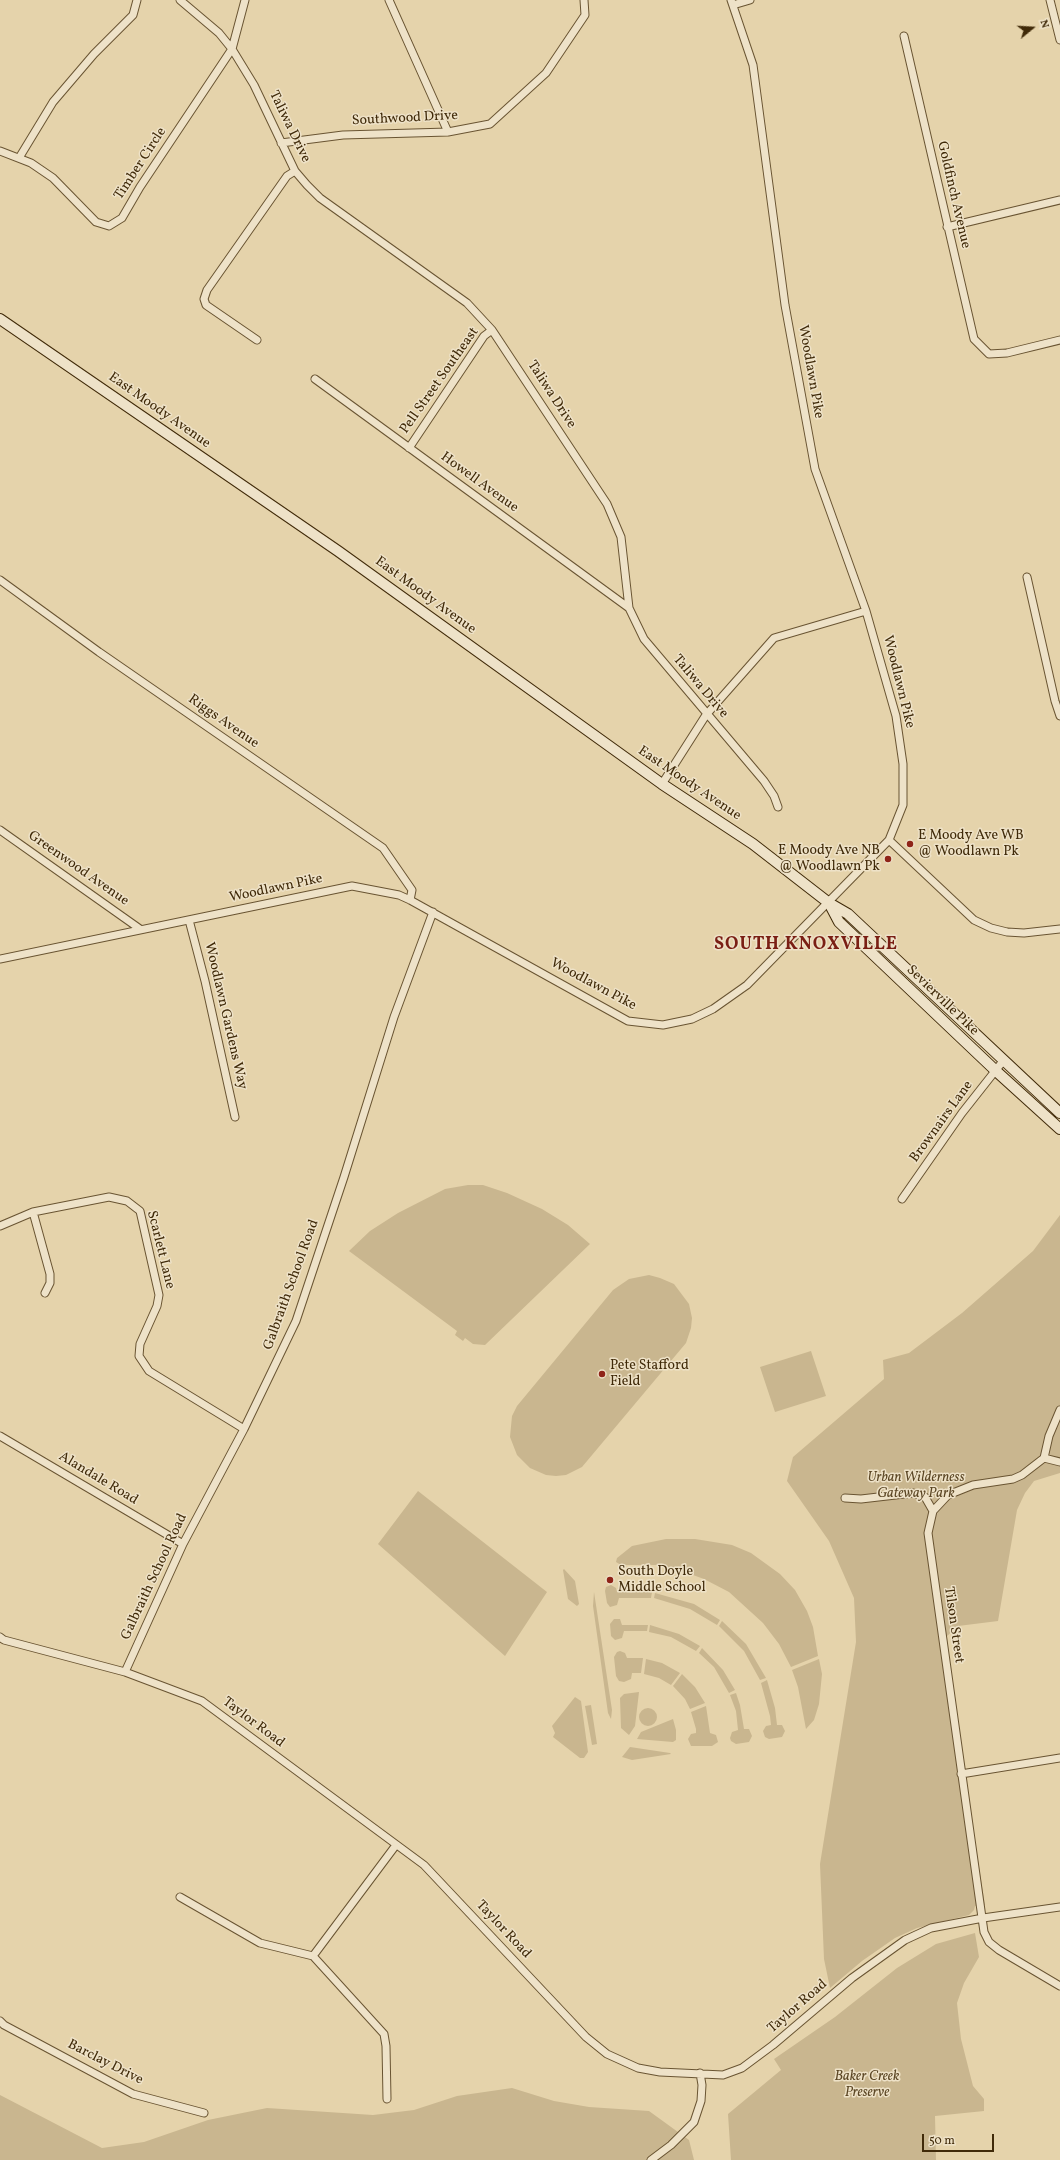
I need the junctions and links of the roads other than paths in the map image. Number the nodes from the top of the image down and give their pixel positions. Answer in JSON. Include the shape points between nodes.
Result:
{"nodes":[{"id":1,"x":137,"y":0,"type":"edge"},
{"id":2,"x":180,"y":0,"type":"edge"},
{"id":3,"x":245,"y":0,"type":"edge"},
{"id":4,"x":389,"y":0,"type":"edge"},
{"id":5,"x":584,"y":0,"type":"edge"},
{"id":6,"x":750,"y":0,"type":"edge"},
{"id":7,"x":1050,"y":0,"type":"edge"},
{"id":8,"x":732,"y":2,"type":"edge"},
{"id":9,"x":904,"y":36,"type":"dead end"},
{"id":10,"x":1060,"y":40,"type":"edge"},
{"id":11,"x":232,"y":49,"type":"junction"},
{"id":12,"x":448,"y":132,"type":"junction"},
{"id":13,"x":281,"y":142,"type":"junction"},
{"id":14,"x":0,"y":151,"type":"edge"},
{"id":15,"x":19,"y":158,"type":"junction"},
{"id":16,"x":295,"y":171,"type":"junction"},
{"id":17,"x":1060,"y":200,"type":"edge"},
{"id":18,"x":947,"y":228,"type":"junction"},
{"id":19,"x":0,"y":319,"type":"edge"},
{"id":20,"x":492,"y":330,"type":"junction"},
{"id":21,"x":256,"y":340,"type":"dead end"},
{"id":22,"x":1060,"y":340,"type":"edge"},
{"id":23,"x":315,"y":379,"type":"dead end"},
{"id":24,"x":409,"y":448,"type":"junction"},
{"id":25,"x":1027,"y":577,"type":"dead end"},
{"id":26,"x":0,"y":580,"type":"edge"},
{"id":27,"x":629,"y":608,"type":"junction"},
{"id":28,"x":866,"y":611,"type":"junction"},
{"id":29,"x":706,"y":715,"type":"junction"},
{"id":30,"x":1060,"y":716,"type":"edge"},
{"id":31,"x":662,"y":784,"type":"junction"},
{"id":32,"x":778,"y":807,"type":"dead end"},
{"id":33,"x":0,"y":830,"type":"edge"},
{"id":34,"x":889,"y":840,"type":"junction"},
{"id":35,"x":410,"y":900,"type":"junction"},
{"id":36,"x":829,"y":903,"type":"junction"},
{"id":37,"x":433,"y":912,"type":"junction"},
{"id":38,"x":188,"y":920,"type":"junction"},
{"id":39,"x":140,"y":929,"type":"junction"},
{"id":40,"x":1060,"y":929,"type":"edge"},
{"id":41,"x":0,"y":959,"type":"edge"},
{"id":42,"x":1003,"y":1061,"type":"junction"},
{"id":43,"x":996,"y":1071,"type":"junction"},
{"id":44,"x":1060,"y":1113,"type":"edge"},
{"id":45,"x":235,"y":1117,"type":"dead end"},
{"id":46,"x":1060,"y":1129,"type":"edge"},
{"id":47,"x":902,"y":1199,"type":"dead end"},
{"id":48,"x":33,"y":1212,"type":"junction"},
{"id":49,"x":0,"y":1226,"type":"edge"},
{"id":50,"x":45,"y":1293,"type":"dead end"},
{"id":51,"x":1060,"y":1410,"type":"edge"},
{"id":52,"x":244,"y":1429,"type":"junction"},
{"id":53,"x":0,"y":1436,"type":"edge"},
{"id":54,"x":1044,"y":1458,"type":"junction"},
{"id":55,"x":1060,"y":1462,"type":"edge"},
{"id":56,"x":846,"y":1498,"type":"dead end"},
{"id":57,"x":933,"y":1511,"type":"junction"},
{"id":58,"x":183,"y":1544,"type":"junction"},
{"id":59,"x":1,"y":1641,"type":"edge"},
{"id":60,"x":125,"y":1672,"type":"junction"},
{"id":61,"x":1060,"y":1758,"type":"edge"},
{"id":62,"x":961,"y":1774,"type":"junction"},
{"id":63,"x":396,"y":1845,"type":"junction"},
{"id":64,"x":180,"y":1897,"type":"dead end"},
{"id":65,"x":1060,"y":1907,"type":"edge"},
{"id":66,"x":983,"y":1918,"type":"junction"},
{"id":67,"x":313,"y":1956,"type":"junction"},
{"id":68,"x":1060,"y":1986,"type":"edge"},
{"id":69,"x":0,"y":2021,"type":"edge"},
{"id":70,"x":700,"y":2073,"type":"junction"},
{"id":71,"x":387,"y":2099,"type":"dead end"},
{"id":72,"x":204,"y":2113,"type":"dead end"},
{"id":73,"x":651,"y":2160,"type":"edge"}],
"edges":[{"from":1,"to":15,"type":"street","via":[[133,15],[94,54],[53,102]]},
{"from":2,"to":11,"type":"street","name":"Taliwa Drive","via":[[219,33]]},
{"from":3,"to":11,"type":"street","name":"Timber Circle"},
{"from":4,"to":12,"type":"street"},
{"from":5,"to":12,"type":"street","name":"Southwood Drive","via":[[585,15],[546,73],[490,124]]},
{"from":6,"to":8,"type":"street"},
{"from":7,"to":10,"type":"street"},
{"from":8,"to":28,"type":"street","name":"Woodlawn Pike","via":[[753,65],[785,306],[815,469]]},
{"from":9,"to":18,"type":"street","name":"Goldfinch Avenue"},
{"from":11,"to":13,"type":"street","name":"Taliwa Drive","via":[[254,85]]},
{"from":11,"to":15,"type":"street","name":"Timber Circle","via":[[122,218],[109,226],[96,222],[53,178],[32,163]]},
{"from":12,"to":13,"type":"street","name":"Southwood Drive","via":[[343,135]]},
{"from":13,"to":16,"type":"street","name":"Taliwa Drive"},
{"from":14,"to":15,"type":"street","name":"Timber Circle"},
{"from":16,"to":20,"type":"street","name":"Taliwa Drive","via":[[320,198],[467,303]]},
{"from":16,"to":21,"type":"street","via":[[287,176],[207,290],[204,299],[206,305]]},
{"from":17,"to":18,"type":"street"},
{"from":18,"to":22,"type":"street","name":"Goldfinch Avenue","via":[[974,339],[989,354],[1007,353]]},
{"from":19,"to":31,"type":"main road","name":"East Moody Avenue","via":[[338,551]]},
{"from":20,"to":24,"type":"street","name":"Pell Street Southeast","via":[[484,336]]},
{"from":20,"to":27,"type":"street","name":"Taliwa Drive","via":[[607,504],[621,537]]},
{"from":23,"to":24,"type":"street","name":"Howell Avenue"},
{"from":24,"to":27,"type":"street","name":"Howell Avenue"},
{"from":25,"to":30,"type":"street"},
{"from":26,"to":35,"type":"street","name":"Riggs Avenue","via":[[99,652],[382,848],[412,890]]},
{"from":27,"to":29,"type":"street","name":"Taliwa Drive","via":[[644,639]]},
{"from":28,"to":29,"type":"street","via":[[774,638]]},
{"from":28,"to":34,"type":"street","name":"Woodlawn Pike","via":[[896,716],[903,764],[903,805]]},
{"from":29,"to":31,"type":"street"},
{"from":29,"to":32,"type":"street","name":"Taliwa Drive","via":[[764,781]]},
{"from":31,"to":36,"type":"main road","name":"East Moody Avenue","via":[[753,844]]},
{"from":33,"to":39,"type":"street","name":"Greenwood Avenue"},
{"from":34,"to":36,"type":"street","name":"Woodlawn Pike"},
{"from":34,"to":40,"type":"street","via":[[974,920],[990,928],[1007,932]]},
{"from":35,"to":37,"type":"street","name":"Woodlawn Pike"},
{"from":35,"to":38,"type":"street","name":"Woodlawn Pike","via":[[352,886]]},
{"from":36,"to":37,"type":"street","name":"Woodlawn Pike","via":[[748,985],[713,1009],[692,1019],[663,1025],[628,1021]]},
{"from":36,"to":42,"type":"main road","name":"Sevierville Pike","via":[[848,914]]},
{"from":36,"to":43,"type":"main road","name":"Sevierville Pike","via":[[839,922]]},
{"from":37,"to":52,"type":"street","name":"Galbraith School Road","via":[[394,1016],[296,1321]]},
{"from":38,"to":39,"type":"street","name":"Woodlawn Pike"},
{"from":38,"to":45,"type":"street","name":"Woodlawn Gardens Way","via":[[205,981]]},
{"from":39,"to":41,"type":"street","name":"Woodlawn Pike"},
{"from":42,"to":43,"type":"street","name":"Brownairs Lane"},
{"from":42,"to":44,"type":"main road","name":"Sevierville Pike"},
{"from":43,"to":46,"type":"main road","name":"Sevierville Pike"},
{"from":43,"to":47,"type":"street","name":"Brownairs Lane","via":[[962,1113]]},
{"from":48,"to":49,"type":"street","name":"Scarlett Lane"},
{"from":48,"to":50,"type":"street","via":[[50,1274],[50,1283]]},
{"from":48,"to":52,"type":"street","name":"Scarlett Lane","via":[[109,1197],[127,1201],[140,1211],[159,1295],[157,1306],[140,1344],[139,1356],[149,1372]]},
{"from":51,"to":54,"type":"street","via":[[1048,1436]]},
{"from":52,"to":58,"type":"street","name":"Galbraith School Road"},
{"from":53,"to":58,"type":"street","name":"Alandale Road"},
{"from":54,"to":55,"type":"street"},
{"from":54,"to":57,"type":"street","via":[[1013,1479],[973,1485],[948,1495]]},
{"from":56,"to":57,"type":"street","via":[[861,1499],[913,1493],[925,1497]]},
{"from":57,"to":62,"type":"street","name":"Tilson Street","via":[[928,1533]]},
{"from":58,"to":60,"type":"street","name":"Galbraith School Road"},
{"from":59,"to":60,"type":"street","name":"Taylor Road"},
{"from":60,"to":63,"type":"street","name":"Taylor Road","via":[[202,1701]]},
{"from":61,"to":62,"type":"street"},
{"from":62,"to":66,"type":"street","name":"Tilson Street"},
{"from":63,"to":67,"type":"street"},
{"from":63,"to":70,"type":"street","name":"Taylor Road","via":[[424,1864],[554,2005],[607,2054],[638,2068],[660,2072]]},
{"from":64,"to":67,"type":"street","via":[[260,1943]]},
{"from":65,"to":66,"type":"street","name":"Taylor Road"},
{"from":66,"to":68,"type":"street","name":"Tilson Street","via":[[984,1932],[989,1942],[1001,1952]]},
{"from":66,"to":70,"type":"street","name":"Taylor Road","via":[[931,1928],[905,1940],[852,1978],[742,2068],[723,2075]]},
{"from":67,"to":71,"type":"street","via":[[384,2034]]},
{"from":69,"to":72,"type":"street","name":"Barclay Drive","via":[[134,2094]]},
{"from":70,"to":73,"type":"street","via":[[701,2101],[694,2122],[671,2145]]}]}
